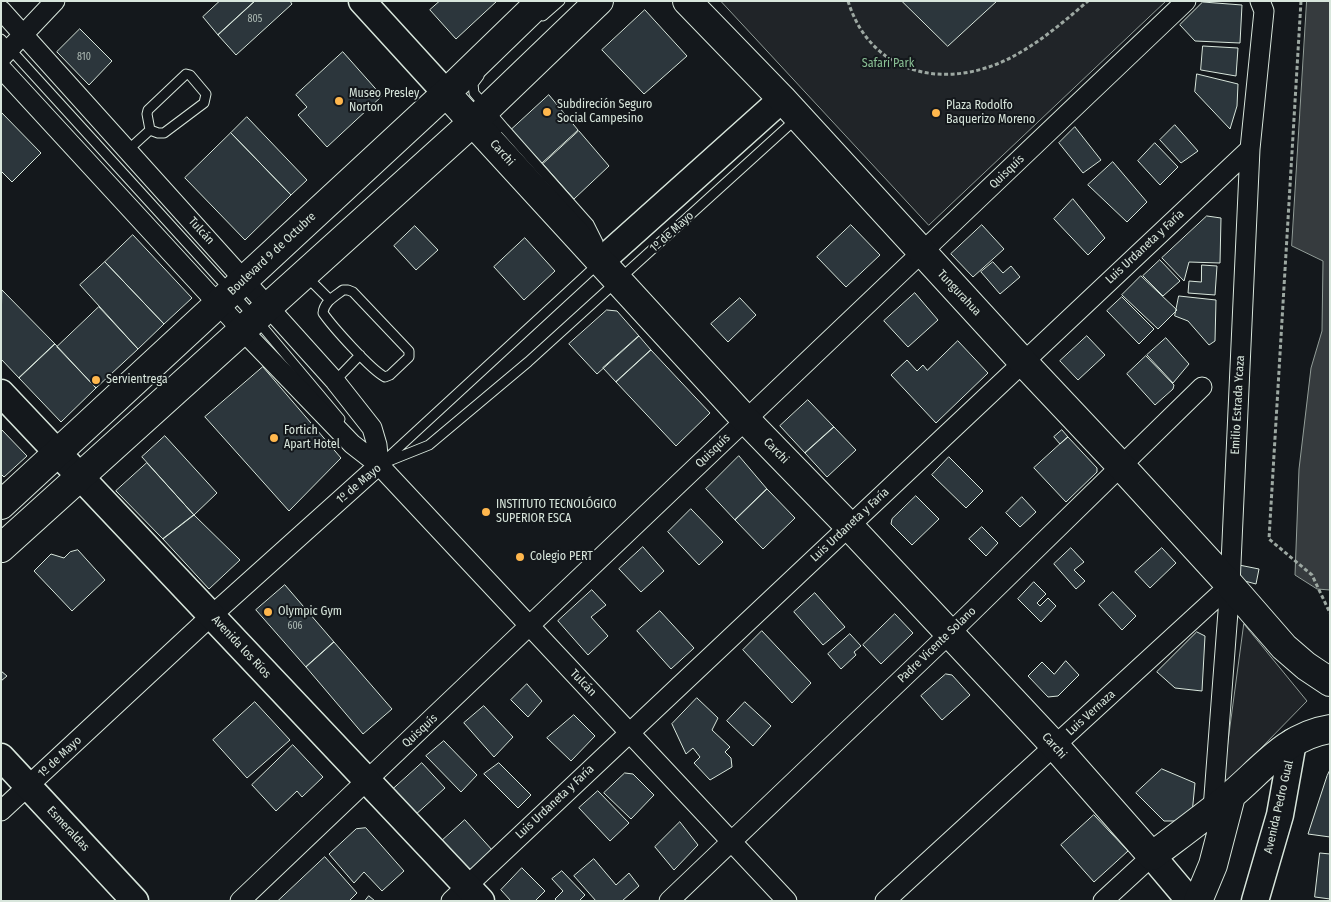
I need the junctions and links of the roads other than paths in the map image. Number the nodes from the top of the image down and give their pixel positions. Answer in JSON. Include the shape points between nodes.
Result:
{"nodes":[{"id":1,"x":55,"y":1,"type":"edge"},
{"id":2,"x":362,"y":1,"type":"edge"},
{"id":3,"x":560,"y":1,"type":"edge"},
{"id":4,"x":599,"y":1,"type":"edge"},
{"id":5,"x":687,"y":1,"type":"edge"},
{"id":6,"x":1186,"y":1,"type":"edge"},
{"id":7,"x":1260,"y":1,"type":"edge"},
{"id":8,"x":1,"y":10,"type":"edge"},
{"id":9,"x":540,"y":11,"type":"edge"},
{"id":10,"x":23,"y":34,"type":"junction"},
{"id":11,"x":4,"y":49,"type":"edge"},
{"id":12,"x":490,"y":66,"type":"dead end"},
{"id":13,"x":1,"y":68,"type":"edge"},
{"id":14,"x":446,"y":93,"type":"junction"},
{"id":15,"x":790,"y":108,"type":"junction"},
{"id":16,"x":488,"y":120,"type":"junction"},
{"id":17,"x":150,"y":130,"type":"junction"},
{"id":18,"x":1250,"y":149,"type":"junction"},
{"id":19,"x":128,"y":150,"type":"junction"},
{"id":20,"x":922,"y":252,"type":"junction"},
{"id":21,"x":609,"y":271,"type":"junction"},
{"id":22,"x":305,"y":274,"type":"junction"},
{"id":23,"x":231,"y":292,"type":"junction"},
{"id":24,"x":330,"y":300,"type":"junction"},
{"id":25,"x":255,"y":319,"type":"junction"},
{"id":26,"x":360,"y":355,"type":"junction"},
{"id":27,"x":1023,"y":362,"type":"junction"},
{"id":28,"x":336,"y":380,"type":"junction"},
{"id":29,"x":1202,"y":387,"type":"dead end"},
{"id":30,"x":1,"y":393,"type":"edge"},
{"id":31,"x":745,"y":420,"type":"junction"},
{"id":32,"x":58,"y":453,"type":"junction"},
{"id":33,"x":379,"y":465,"type":"junction"},
{"id":34,"x":1120,"y":466,"type":"junction"},
{"id":35,"x":80,"y":477,"type":"junction"},
{"id":36,"x":1,"y":505,"type":"edge"},
{"id":37,"x":849,"y":526,"type":"junction"},
{"id":38,"x":1,"y":548,"type":"edge"},
{"id":39,"x":1230,"y":585,"type":"junction"},
{"id":40,"x":211,"y":616,"type":"junction"},
{"id":41,"x":530,"y":626,"type":"junction"},
{"id":42,"x":949,"y":634,"type":"junction"},
{"id":43,"x":1330,"y":682,"type":"edge"},
{"id":44,"x":1330,"y":730,"type":"edge"},
{"id":45,"x":630,"y":732,"type":"junction"},
{"id":46,"x":1294,"y":742,"type":"junction"},
{"id":47,"x":1054,"y":746,"type":"junction"},
{"id":48,"x":1,"y":757,"type":"edge"},
{"id":49,"x":367,"y":780,"type":"junction"},
{"id":50,"x":28,"y":787,"type":"junction"},
{"id":51,"x":1222,"y":802,"type":"junction"},
{"id":52,"x":1,"y":811,"type":"edge"},
{"id":53,"x":733,"y":841,"type":"junction"},
{"id":54,"x":1152,"y":856,"type":"junction"},
{"id":55,"x":466,"y":896,"type":"edge"},
{"id":56,"x":135,"y":901,"type":"edge"},
{"id":57,"x":240,"y":901,"type":"edge"},
{"id":58,"x":669,"y":901,"type":"edge"},
{"id":59,"x":787,"y":901,"type":"edge"},
{"id":60,"x":885,"y":901,"type":"edge"},
{"id":61,"x":1103,"y":901,"type":"edge"},
{"id":62,"x":1190,"y":901,"type":"edge"},
{"id":63,"x":1198,"y":901,"type":"edge"},
{"id":64,"x":1255,"y":901,"type":"edge"}],
"edges":[{"from":1,"to":10,"type":"street"},
{"from":2,"to":14,"type":"main road","name":"Carchi"},
{"from":3,"to":9,"type":"lane","name":"Boulevard 9 de Octubre"},
{"from":4,"to":16,"type":"main road"},
{"from":5,"to":15,"type":"main road","name":"Tungurahua"},
{"from":6,"to":20,"type":"street","name":"Quisquís"},
{"from":7,"to":18,"type":"street","name":"Emilio Estrada Ycaza","via":[[1264,12]]},
{"from":8,"to":10,"type":"street","name":"Tulcán"},
{"from":9,"to":14,"type":"main road","name":"Boulevard 9 de Octubre"},
{"from":10,"to":11,"type":"street"},
{"from":10,"to":19,"type":"street","name":"Tulcán"},
{"from":11,"to":23,"type":"lane"},
{"from":12,"to":16,"type":"lane","via":[[476,79],[473,88]]},
{"from":13,"to":23,"type":"street","name":"Tulcán"},
{"from":14,"to":16,"type":"main road","name":"Carchi"},
{"from":14,"to":23,"type":"main road","name":"Boulevard 9 de Octubre"},
{"from":15,"to":20,"type":"main road","name":"Tungurahua"},
{"from":15,"to":21,"type":"main road","name":"1º de Mayo"},
{"from":16,"to":21,"type":"main road","name":"Carchi"},
{"from":16,"to":22,"type":"main road"},
{"from":17,"to":17,"type":"lane","via":[[164,133],[204,103],[206,94],[190,75],[183,76],[148,110]]},
{"from":17,"to":19,"type":"lane"},
{"from":18,"to":27,"type":"street","name":"Luis Urdaneta y Faría"},
{"from":18,"to":39,"type":"street","name":"Emilio Estrada Ycaza"},
{"from":19,"to":23,"type":"street","name":"Tulcán"},
{"from":20,"to":27,"type":"main road","name":"Tungurahua"},
{"from":20,"to":31,"type":"street","name":"Quisquís"},
{"from":21,"to":31,"type":"main road","name":"Carchi"},
{"from":21,"to":33,"type":"lane"},
{"from":21,"to":33,"type":"lane","name":"1º de Mayo","via":[[528,362],[429,445]]},
{"from":22,"to":24,"type":"lane"},
{"from":22,"to":25,"type":"main road"},
{"from":23,"to":25,"type":"street","name":"Tulcán"},
{"from":23,"to":25,"type":"street","name":"Tulcán"},
{"from":23,"to":32,"type":"main road","name":"Boulevard 9 de Octubre"},
{"from":24,"to":26,"type":"lane","via":[[322,313]]},
{"from":24,"to":26,"type":"lane","via":[[343,290],[353,292],[410,355],[385,377]]},
{"from":25,"to":28,"type":"street","name":"Tulcán"},
{"from":25,"to":33,"type":"street","name":"Tulcán","via":[[352,444]]},
{"from":25,"to":35,"type":"main road"},
{"from":26,"to":28,"type":"lane"},
{"from":27,"to":34,"type":"main road","name":"Tungurahua"},
{"from":27,"to":37,"type":"street","name":"Luis Urdaneta y Faría"},
{"from":28,"to":33,"type":"street","name":"Tulcán","via":[[372,428]]},
{"from":29,"to":34,"type":"street","name":"Padre Vicente Solano"},
{"from":30,"to":32,"type":"main road","name":"Avenida los Ríos"},
{"from":31,"to":37,"type":"main road","name":"Carchi"},
{"from":31,"to":41,"type":"street","name":"Quisquís"},
{"from":32,"to":35,"type":"main road","name":"Avenida los Ríos"},
{"from":32,"to":36,"type":"main road","name":"Boulevard 9 de Octubre"},
{"from":33,"to":40,"type":"street","name":"1º de Mayo"},
{"from":33,"to":41,"type":"street","name":"Tulcán"},
{"from":34,"to":39,"type":"main road","name":"Tungurahua"},
{"from":34,"to":42,"type":"street","name":"Padre Vicente Solano"},
{"from":35,"to":38,"type":"main road"},
{"from":35,"to":40,"type":"main road","name":"Avenida los Ríos"},
{"from":37,"to":42,"type":"main road","name":"Carchi"},
{"from":37,"to":45,"type":"street","name":"Luis Urdaneta y Faría"},
{"from":39,"to":43,"type":"main road","name":"Tungurahua","via":[[1284,648]]},
{"from":39,"to":47,"type":"street","name":"Luis Vernaza"},
{"from":39,"to":51,"type":"street","name":"Emilio Estrada Ycaza"},
{"from":40,"to":49,"type":"main road","name":"Avenida los Ríos"},
{"from":40,"to":50,"type":"street","name":"1º de Mayo"},
{"from":41,"to":45,"type":"street","name":"Tulcán"},
{"from":41,"to":49,"type":"street","name":"Quisquís"},
{"from":42,"to":47,"type":"main road","name":"Carchi"},
{"from":42,"to":53,"type":"street","name":"Padre Vicente Solano"},
{"from":44,"to":46,"type":"main road","via":[[1318,731]]},
{"from":45,"to":53,"type":"street","name":"Tulcán"},
{"from":45,"to":55,"type":"street","name":"Luis Urdaneta y Faría"},
{"from":46,"to":51,"type":"main road","via":[[1265,762]]},
{"from":46,"to":64,"type":"main road","name":"Avenida Pedro Gual","via":[[1280,815]]},
{"from":47,"to":54,"type":"main road","name":"Carchi"},
{"from":47,"to":60,"type":"street","name":"Luis Vernaza"},
{"from":48,"to":50,"type":"main road","name":"Esmeraldas"},
{"from":49,"to":55,"type":"main road","name":"Avenida los Ríos"},
{"from":49,"to":57,"type":"street","name":"Quisquís"},
{"from":50,"to":52,"type":"street","name":"1º de Mayo"},
{"from":50,"to":56,"type":"main road","name":"Esmeraldas"},
{"from":51,"to":54,"type":"main road"},
{"from":51,"to":63,"type":"main road","via":[[1213,866]]},
{"from":53,"to":58,"type":"street","name":"Padre Vicente Solano"},
{"from":53,"to":59,"type":"street","name":"Tulcán"},
{"from":54,"to":61,"type":"street"},
{"from":54,"to":62,"type":"main road","name":"Carchi"}]}
